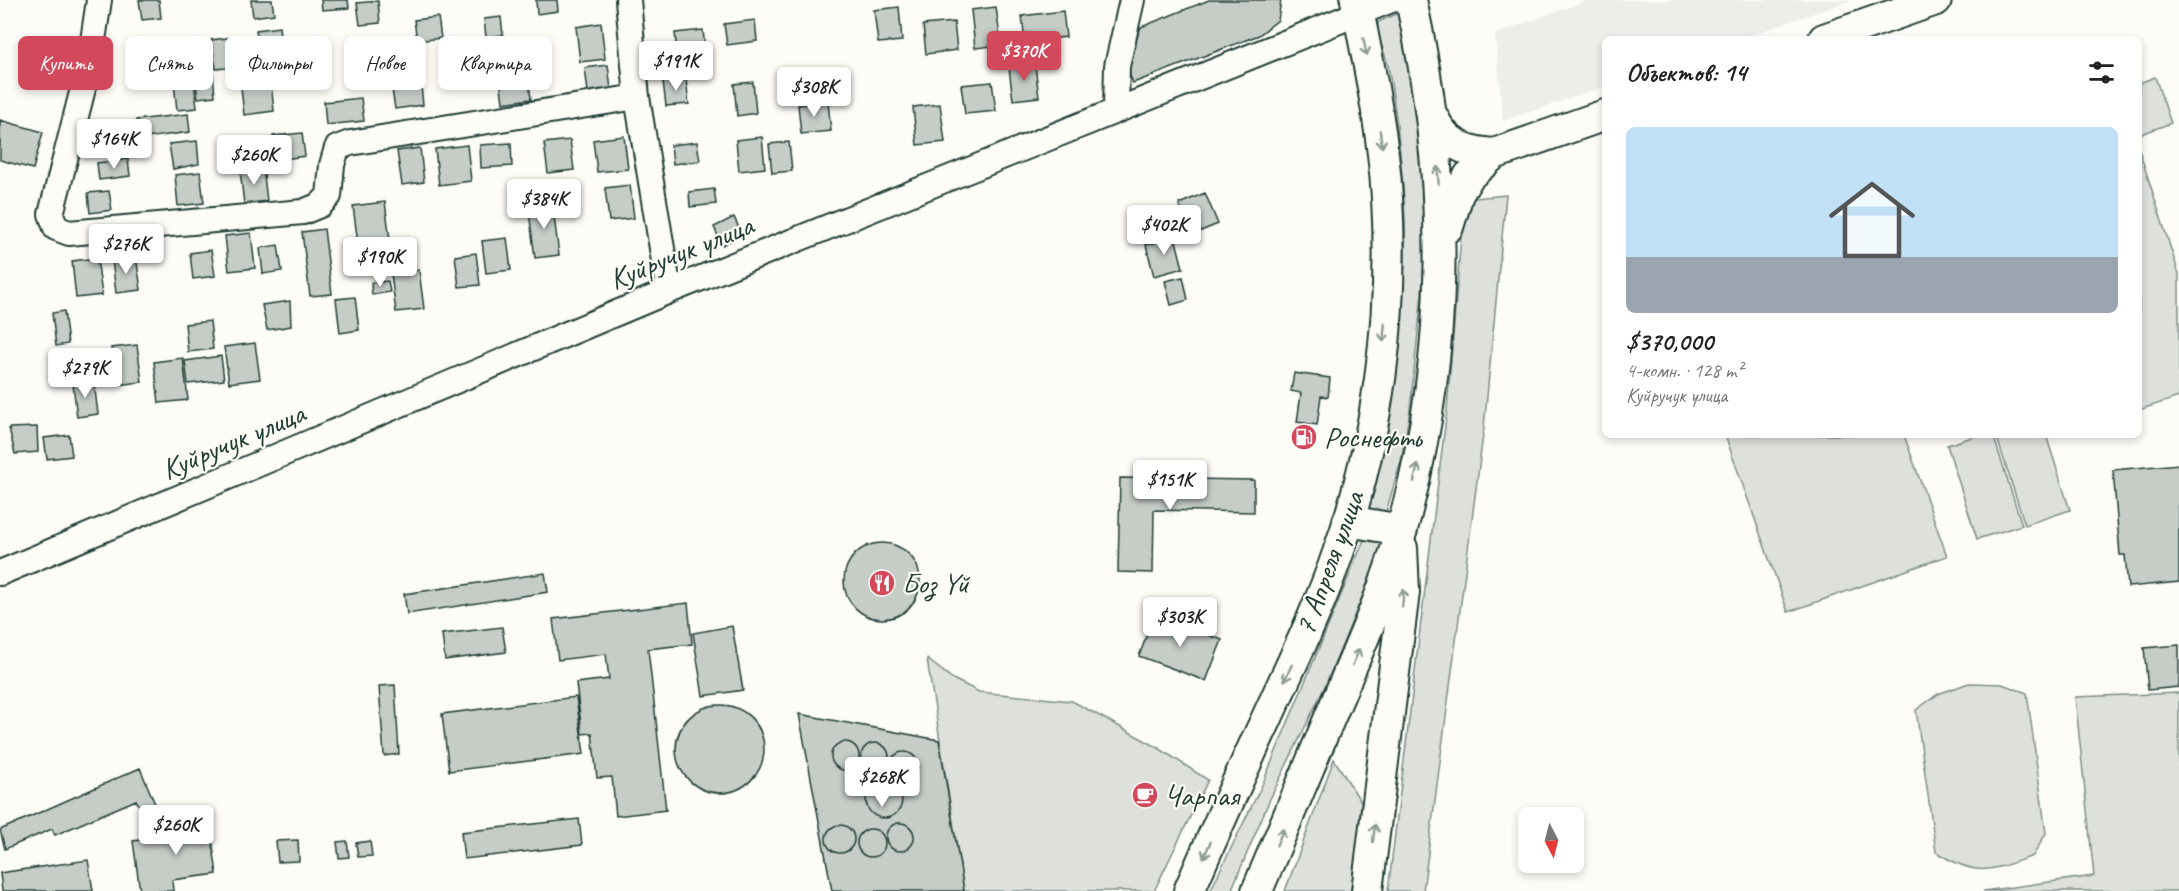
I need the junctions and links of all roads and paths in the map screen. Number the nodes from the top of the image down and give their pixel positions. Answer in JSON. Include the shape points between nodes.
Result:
{"nodes":[{"id":1,"x":99,"y":0,"type":"edge"},
{"id":2,"x":628,"y":0,"type":"edge"},
{"id":3,"x":1132,"y":0,"type":"edge"},
{"id":4,"x":1391,"y":0,"type":"edge"},
{"id":5,"x":1411,"y":0,"type":"edge"},
{"id":6,"x":1936,"y":0,"type":"edge"},
{"id":7,"x":1357,"y":6,"type":"edge"},
{"id":8,"x":1833,"y":36,"type":"edge"},
{"id":9,"x":637,"y":97,"type":"junction"},
{"id":10,"x":1116,"y":108,"type":"junction"},
{"id":11,"x":1602,"y":116,"type":"edge"},
{"id":12,"x":1433,"y":117,"type":"junction"},
{"id":13,"x":1494,"y":154,"type":"junction"},
{"id":14,"x":1440,"y":268,"type":"junction"},
{"id":15,"x":669,"y":291,"type":"junction"},
{"id":16,"x":1348,"y":521,"type":"junction"},
{"id":17,"x":1402,"y":530,"type":"junction"},
{"id":18,"x":0,"y":573,"type":"edge"},
{"id":19,"x":1189,"y":891,"type":"edge"},
{"id":20,"x":1257,"y":891,"type":"edge"},
{"id":21,"x":1367,"y":891,"type":"edge"}],
"edges":[{"from":1,"to":9,"type":"street","via":[[90,61],[51,214],[56,228],[69,233],[303,212],[329,196],[337,148],[350,143]]},
{"from":2,"to":9,"type":"street"},
{"from":3,"to":10,"type":"street","via":[[1117,66]]},
{"from":4,"to":7,"type":"street","name":"Куйручук улица"},
{"from":5,"to":12,"type":"main road","name":"7 Апреля улица"},
{"from":6,"to":8,"type":"main road"},
{"from":7,"to":10,"type":"street","name":"Куйручук улица"},
{"from":7,"to":16,"type":"main road","name":"7 Апреля улица","one_way":true,"via":[[1382,141],[1387,199],[1386,306],[1380,378]]},
{"from":9,"to":15,"type":"street"},
{"from":10,"to":15,"type":"street","name":"Куйручук улица"},
{"from":11,"to":13,"type":"main road"},
{"from":12,"to":13,"type":"main road","via":[[1450,143]]},
{"from":14,"to":12,"type":"main road","name":"7 Апреля улица","one_way":true},
{"from":13,"to":14,"type":"main road","via":[[1469,176],[1458,194]]},
{"from":17,"to":14,"type":"main road","name":"7 Апреля улица","one_way":true,"via":[[1431,393]]},
{"from":15,"to":18,"type":"street","name":"Куйручук улица"},
{"from":16,"to":17,"type":"main road"},
{"from":16,"to":19,"type":"main road","name":"7 Апреля улица","one_way":true,"via":[[1314,615]]},
{"from":20,"to":17,"type":"main road","name":"7 Апреля улица","one_way":true,"via":[[1370,623]]},
{"from":21,"to":17,"type":"main road","one_way":true,"via":[[1404,592]]}]}
